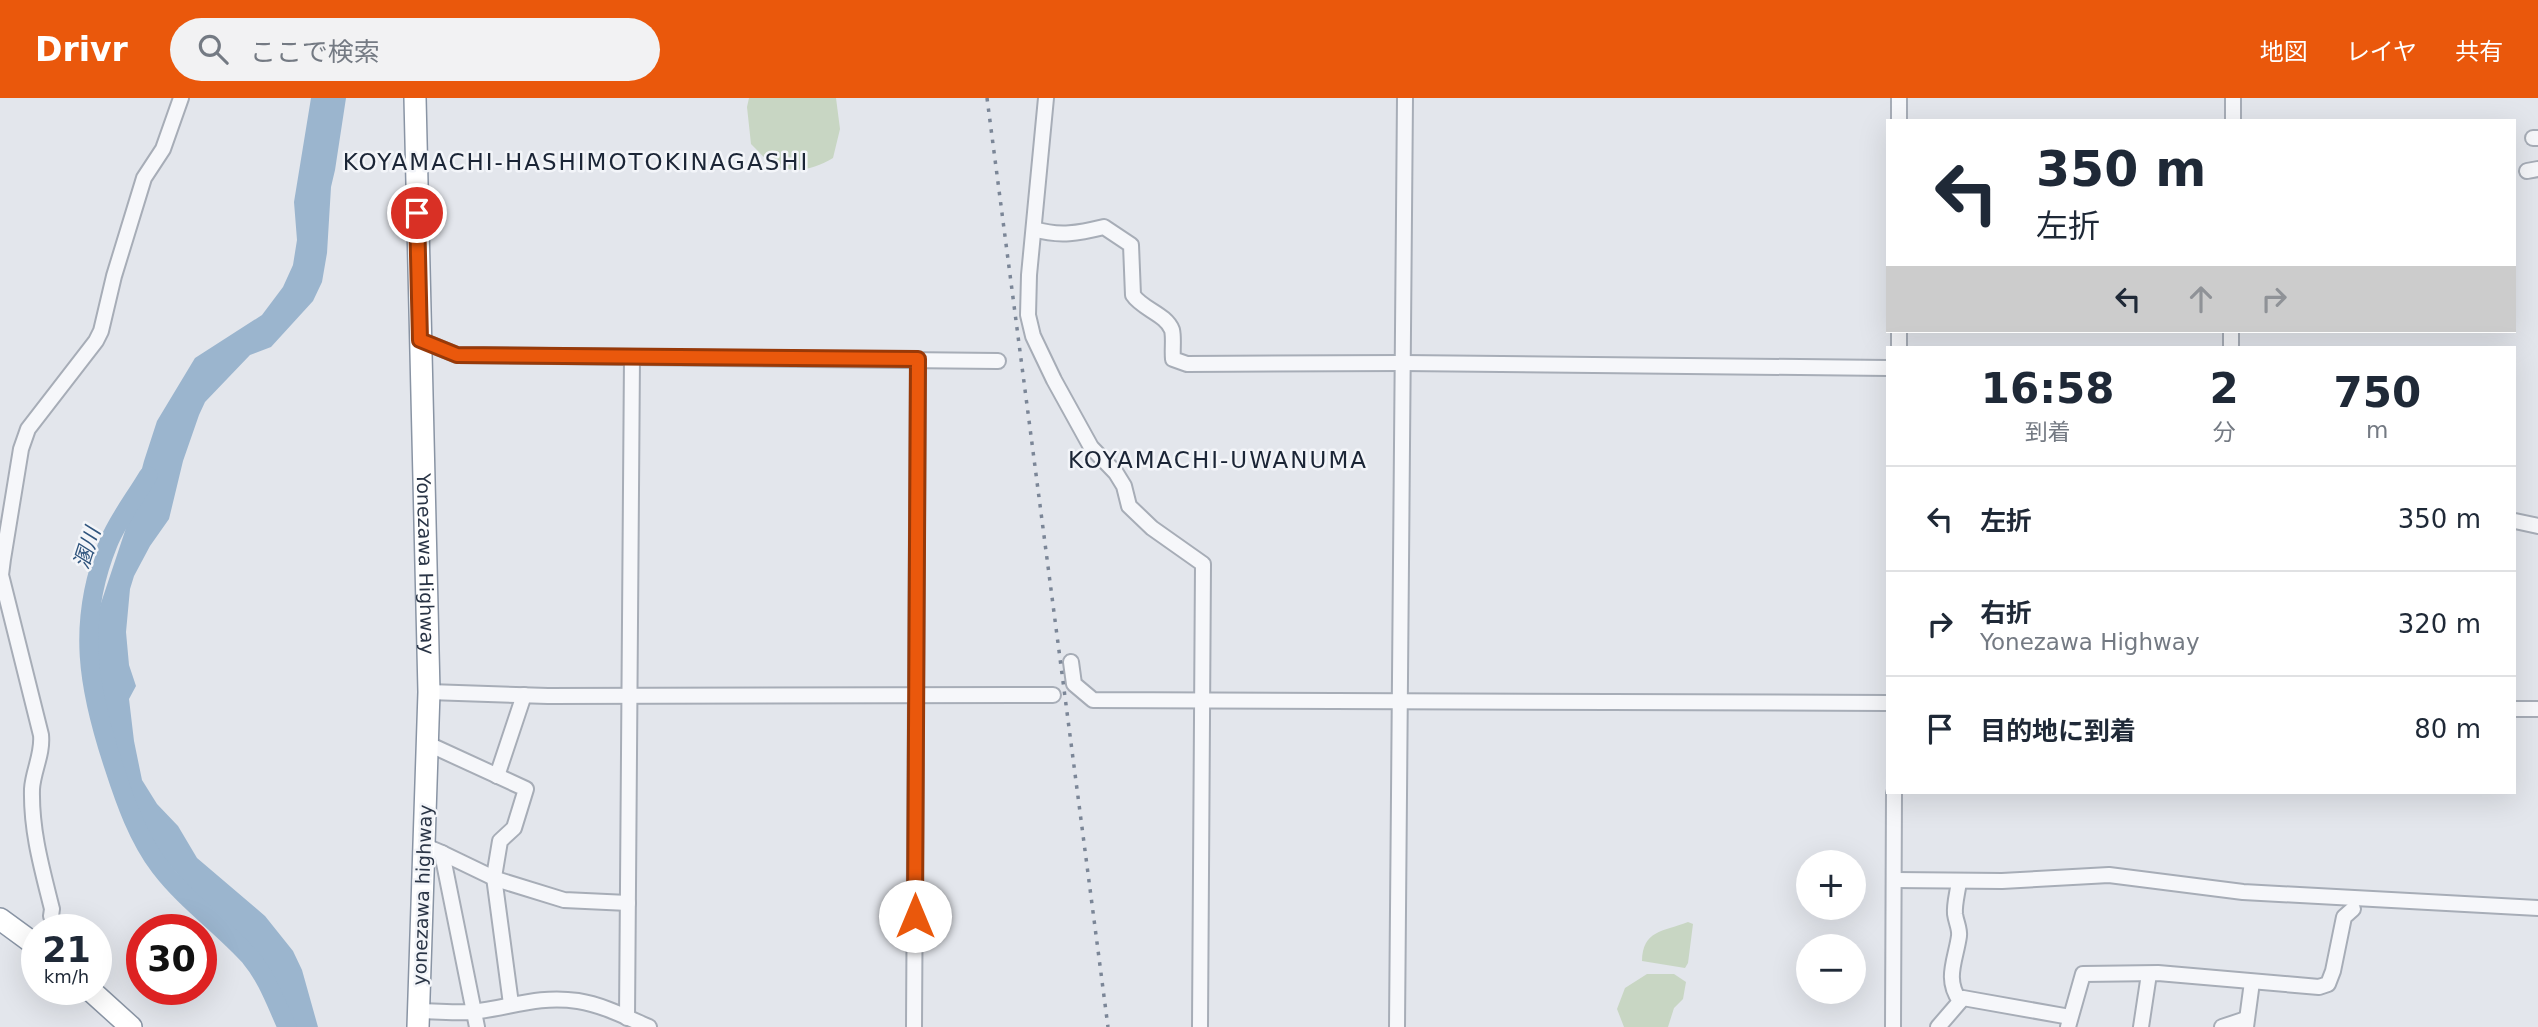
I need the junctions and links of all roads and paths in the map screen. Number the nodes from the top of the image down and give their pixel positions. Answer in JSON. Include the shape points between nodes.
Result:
{"nodes":[{"id":1,"x":181,"y":98,"type":"edge"},
{"id":2,"x":415,"y":98,"type":"edge"},
{"id":3,"x":1046,"y":98,"type":"edge"},
{"id":4,"x":1405,"y":98,"type":"edge"},
{"id":5,"x":1899,"y":98,"type":"edge"},
{"id":6,"x":2233,"y":98,"type":"edge"},
{"id":7,"x":1899,"y":119,"type":"edge"},
{"id":8,"x":2233,"y":119,"type":"edge"},
{"id":9,"x":1034,"y":229,"type":"junction"},
{"id":10,"x":420,"y":340,"type":"junction"},
{"id":11,"x":632,"y":357,"type":"junction"},
{"id":12,"x":918,"y":359,"type":"junction"},
{"id":13,"x":998,"y":361,"type":"dead end"},
{"id":14,"x":1403,"y":363,"type":"junction"},
{"id":15,"x":1886,"y":368,"type":"edge"},
{"id":16,"x":2516,"y":521,"type":"edge"},
{"id":17,"x":2538,"y":526,"type":"edge"},
{"id":18,"x":1071,"y":662,"type":"dead end"},
{"id":19,"x":429,"y":692,"type":"junction"},
{"id":20,"x":524,"y":695,"type":"junction"},
{"id":21,"x":629,"y":695,"type":"junction"},
{"id":22,"x":917,"y":695,"type":"junction"},
{"id":23,"x":1053,"y":695,"type":"dead end"},
{"id":24,"x":1202,"y":698,"type":"junction"},
{"id":25,"x":1401,"y":700,"type":"junction"},
{"id":26,"x":1886,"y":703,"type":"edge"},
{"id":27,"x":2516,"y":709,"type":"edge"},
{"id":28,"x":2538,"y":709,"type":"edge"},
{"id":29,"x":426,"y":753,"type":"junction"},
{"id":30,"x":497,"y":776,"type":"junction"},
{"id":31,"x":1895,"y":794,"type":"edge"},
{"id":32,"x":432,"y":849,"type":"junction"},
{"id":33,"x":494,"y":877,"type":"junction"},
{"id":34,"x":1895,"y":880,"type":"junction"},
{"id":35,"x":1959,"y":881,"type":"junction"},
{"id":36,"x":628,"y":904,"type":"junction"},
{"id":37,"x":2538,"y":908,"type":"edge"},
{"id":38,"x":2353,"y":909,"type":"dead end"},
{"id":39,"x":51,"y":914,"type":"edge"},
{"id":40,"x":0,"y":919,"type":"edge"},
{"id":41,"x":0,"y":929,"type":"edge"},
{"id":42,"x":21,"y":934,"type":"edge"},
{"id":43,"x":21,"y":944,"type":"edge"},
{"id":44,"x":2149,"y":974,"type":"junction"},
{"id":45,"x":2252,"y":982,"type":"junction"},
{"id":46,"x":1960,"y":1000,"type":"junction"},
{"id":47,"x":511,"y":1004,"type":"junction"},
{"id":48,"x":92,"y":1005,"type":"edge"},
{"id":49,"x":107,"y":1005,"type":"edge"},
{"id":50,"x":473,"y":1012,"type":"junction"},
{"id":51,"x":627,"y":1018,"type":"junction"},
{"id":52,"x":425,"y":1019,"type":"edge"},
{"id":53,"x":2069,"y":1022,"type":"edge"},
{"id":54,"x":2246,"y":1023,"type":"edge"},
{"id":55,"x":116,"y":1027,"type":"edge"},
{"id":56,"x":131,"y":1027,"type":"edge"},
{"id":57,"x":477,"y":1027,"type":"edge"},
{"id":58,"x":649,"y":1027,"type":"edge"},
{"id":59,"x":915,"y":1027,"type":"edge"},
{"id":60,"x":1200,"y":1027,"type":"edge"},
{"id":61,"x":1398,"y":1027,"type":"edge"},
{"id":62,"x":1893,"y":1027,"type":"edge"},
{"id":63,"x":1938,"y":1027,"type":"edge"},
{"id":64,"x":2141,"y":1027,"type":"edge"},
{"id":65,"x":2222,"y":1027,"type":"edge"}],
"edges":[{"from":1,"to":39,"type":"street","via":[[163,149],[139,191],[101,331],[27,429],[2,559],[1,575],[41,735],[32,787],[34,840]]},
{"from":2,"to":10,"type":"highway","name":"Yonezawa Highway"},
{"from":3,"to":9,"type":"street"},
{"from":4,"to":14,"type":"street"},
{"from":5,"to":7,"type":"street"},
{"from":6,"to":8,"type":"street"},
{"from":9,"to":14,"type":"street","via":[[1073,234],[1104,227],[1131,245],[1133,295],[1166,321],[1172,331],[1173,359],[1186,364]]},
{"from":9,"to":24,"type":"street","via":[[1028,315],[1054,380],[1091,447],[1116,472],[1129,506],[1203,564]]},
{"from":10,"to":11,"type":"street","via":[[457,355]]},
{"from":10,"to":19,"type":"highway","name":"Yonezawa Highway"},
{"from":11,"to":12,"type":"street"},
{"from":11,"to":21,"type":"street"},
{"from":12,"to":13,"type":"street"},
{"from":12,"to":22,"type":"street"},
{"from":14,"to":15,"type":"street"},
{"from":14,"to":25,"type":"street"},
{"from":16,"to":17,"type":"street"},
{"from":18,"to":24,"type":"street","via":[[1074,684],[1093,700]]},
{"from":19,"to":20,"type":"street"},
{"from":19,"to":29,"type":"highway","name":"Yonezawa Highway"},
{"from":20,"to":21,"type":"street"},
{"from":20,"to":30,"type":"street"},
{"from":21,"to":22,"type":"street"},
{"from":21,"to":36,"type":"street"},
{"from":22,"to":23,"type":"street"},
{"from":22,"to":59,"type":"street"},
{"from":24,"to":25,"type":"street"},
{"from":24,"to":60,"type":"street"},
{"from":25,"to":26,"type":"street"},
{"from":25,"to":61,"type":"street"},
{"from":27,"to":28,"type":"street"},
{"from":29,"to":30,"type":"street"},
{"from":29,"to":32,"type":"highway","name":"yonezawa highway"},
{"from":30,"to":33,"type":"street","via":[[526,789],[514,828],[500,841]]},
{"from":31,"to":34,"type":"street"},
{"from":32,"to":33,"type":"street"},
{"from":32,"to":50,"type":"street"},
{"from":32,"to":52,"type":"highway","name":"yonezawa highway"},
{"from":33,"to":36,"type":"street","via":[[564,900]]},
{"from":33,"to":47,"type":"street"},
{"from":34,"to":35,"type":"street"},
{"from":34,"to":62,"type":"street"},
{"from":35,"to":37,"type":"street","via":[[2109,875],[2243,892]]},
{"from":35,"to":46,"type":"street","via":[[1955,912],[1960,933],[1951,983]]},
{"from":36,"to":51,"type":"street"},
{"from":38,"to":45,"type":"street","via":[[2344,917],[2328,984],[2319,988]]},
{"from":40,"to":42,"type":"highway"},
{"from":41,"to":43,"type":"highway"},
{"from":44,"to":45,"type":"street"},
{"from":44,"to":53,"type":"street","via":[[2083,974]]},
{"from":44,"to":64,"type":"street"},
{"from":45,"to":54,"type":"street"},
{"from":46,"to":53,"type":"street"},
{"from":46,"to":63,"type":"street"},
{"from":47,"to":50,"type":"street"},
{"from":47,"to":51,"type":"street","via":[[543,999],[581,1002]]},
{"from":48,"to":55,"type":"highway"},
{"from":49,"to":56,"type":"highway"},
{"from":50,"to":52,"type":"street"},
{"from":50,"to":57,"type":"street"},
{"from":51,"to":58,"type":"street"},
{"from":54,"to":65,"type":"street"}]}
